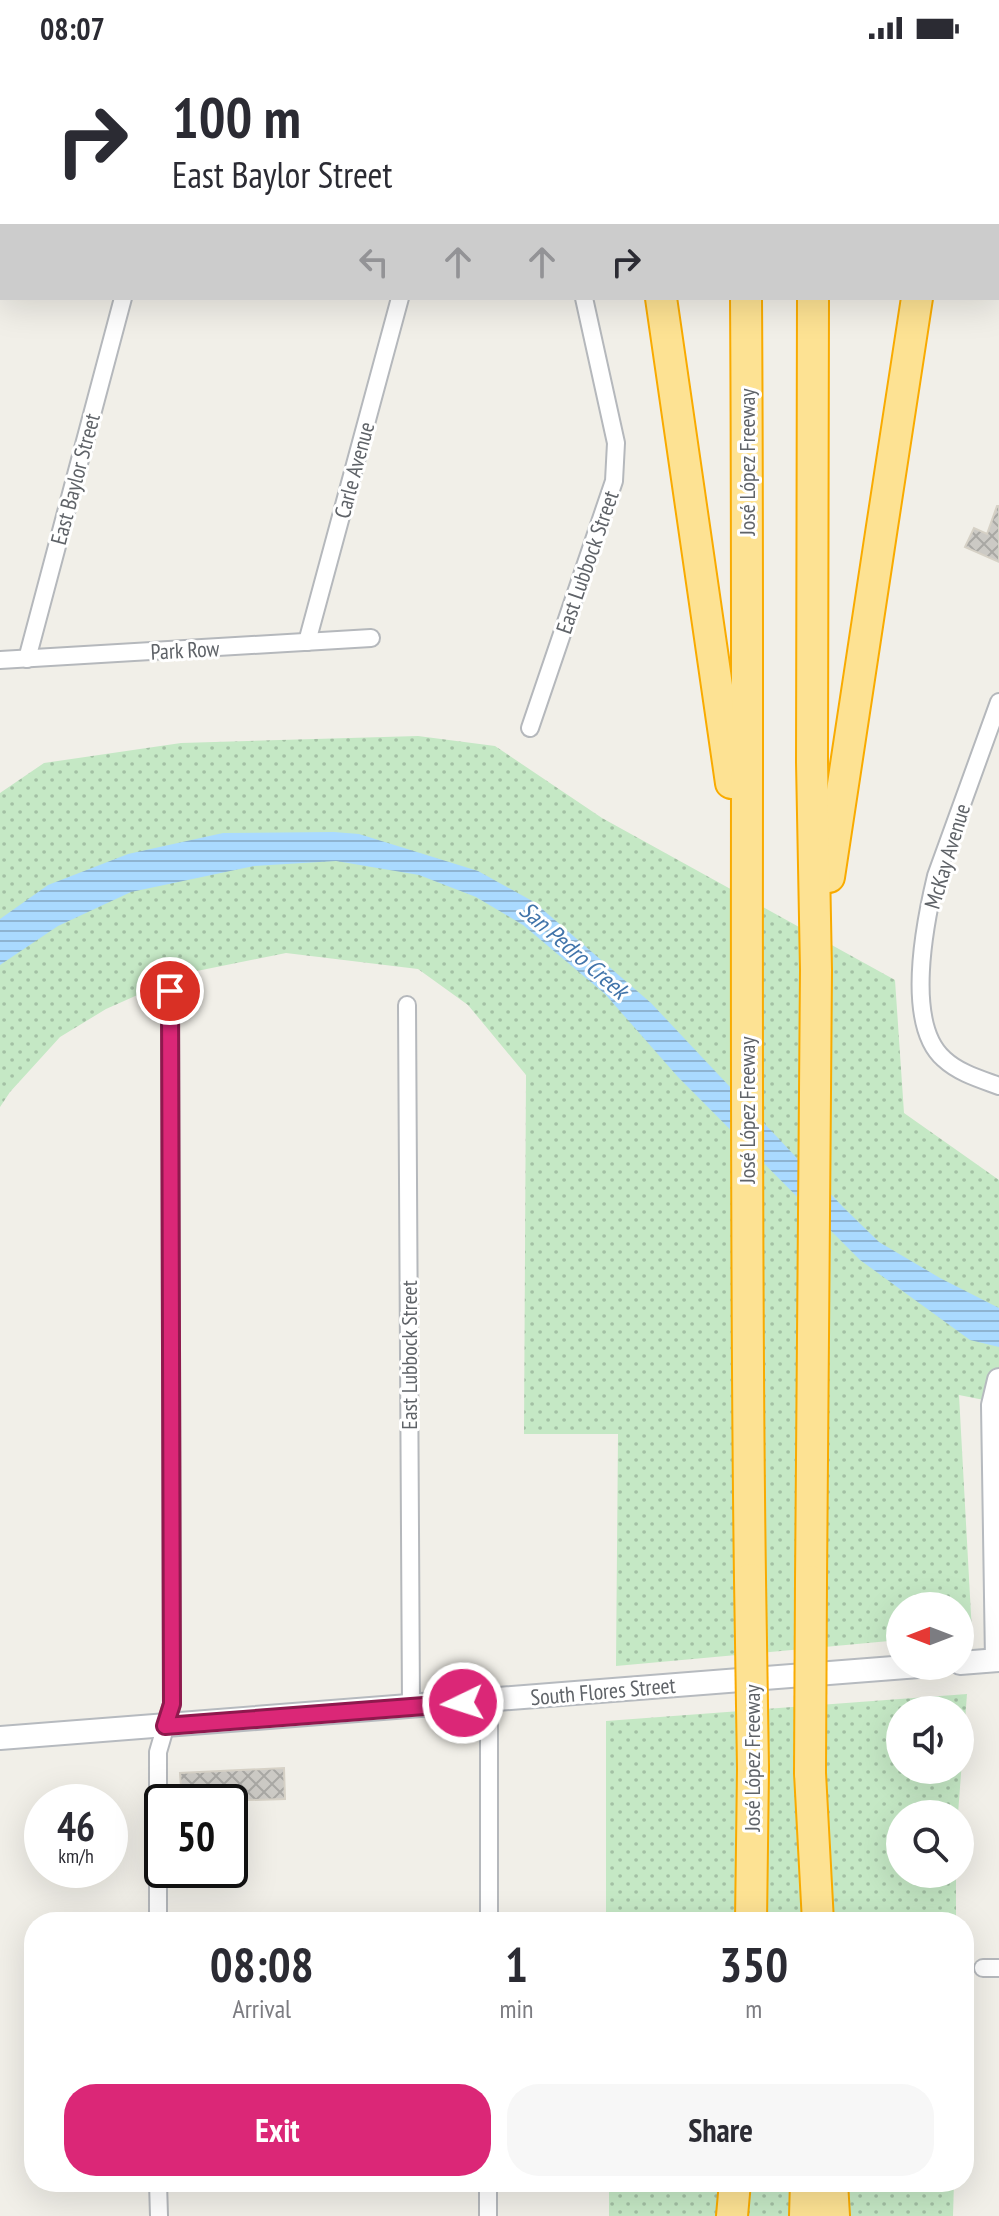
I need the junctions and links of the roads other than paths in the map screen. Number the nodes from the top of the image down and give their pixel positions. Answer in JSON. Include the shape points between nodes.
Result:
{"nodes":[{"id":1,"x":122,"y":300,"type":"edge"},
{"id":2,"x":399,"y":300,"type":"edge"},
{"id":3,"x":584,"y":300,"type":"edge"},
{"id":4,"x":661,"y":300,"type":"edge"},
{"id":5,"x":746,"y":300,"type":"edge"},
{"id":6,"x":813,"y":300,"type":"edge"},
{"id":7,"x":917,"y":300,"type":"edge"},
{"id":8,"x":371,"y":638,"type":"dead end"},
{"id":9,"x":307,"y":642,"type":"junction"},
{"id":10,"x":27,"y":659,"type":"junction"},
{"id":11,"x":0,"y":660,"type":"edge"},
{"id":12,"x":999,"y":702,"type":"edge"},
{"id":13,"x":530,"y":728,"type":"dead end"},
{"id":14,"x":993,"y":738,"type":"edge"},
{"id":15,"x":746,"y":892,"type":"junction"},
{"id":16,"x":815,"y":979,"type":"junction"},
{"id":17,"x":170,"y":991,"type":"dead end"},
{"id":18,"x":407,"y":1005,"type":"dead end"},
{"id":19,"x":999,"y":1086,"type":"edge"},
{"id":20,"x":999,"y":1380,"type":"edge"},
{"id":21,"x":998,"y":1660,"type":"edge"},
{"id":22,"x":974,"y":1662,"type":"edge"},
{"id":23,"x":886,"y":1669,"type":"edge"},
{"id":24,"x":489,"y":1701,"type":"junction"},
{"id":25,"x":411,"y":1706,"type":"junction"},
{"id":26,"x":165,"y":1726,"type":"junction"},
{"id":27,"x":0,"y":1738,"type":"edge"},
{"id":28,"x":810,"y":1773,"type":"junction"},
{"id":29,"x":158,"y":1912,"type":"edge"},
{"id":30,"x":489,"y":1912,"type":"edge"},
{"id":31,"x":751,"y":1912,"type":"edge"},
{"id":32,"x":809,"y":1912,"type":"edge"},
{"id":33,"x":817,"y":1912,"type":"edge"},
{"id":34,"x":158,"y":2192,"type":"edge"},
{"id":35,"x":488,"y":2192,"type":"edge"},
{"id":36,"x":734,"y":2192,"type":"edge"},
{"id":37,"x":753,"y":2192,"type":"edge"},
{"id":38,"x":806,"y":2192,"type":"edge"},
{"id":39,"x":833,"y":2192,"type":"edge"},
{"id":40,"x":159,"y":2216,"type":"edge"},
{"id":41,"x":488,"y":2216,"type":"edge"},
{"id":42,"x":732,"y":2216,"type":"edge"},
{"id":43,"x":753,"y":2216,"type":"edge"},
{"id":44,"x":805,"y":2216,"type":"edge"},
{"id":45,"x":834,"y":2216,"type":"edge"}],
"edges":[{"from":1,"to":10,"type":"street","name":"East Baylor Street"},
{"from":2,"to":9,"type":"street","name":"Carle Avenue"},
{"from":3,"to":13,"type":"street","name":"East Lubbock Street","via":[[616,443],[614,481]]},
{"from":4,"to":15,"type":"highway"},
{"from":5,"to":15,"type":"highway","name":"José López Freeway"},
{"from":6,"to":16,"type":"highway"},
{"from":7,"to":16,"type":"highway"},
{"from":8,"to":9,"type":"street","name":"Park Row"},
{"from":9,"to":10,"type":"street","name":"Park Row"},
{"from":10,"to":11,"type":"street","name":"Park Row"},
{"from":12,"to":14,"type":"street","name":"McKay Avenue"},
{"from":14,"to":19,"type":"street","name":"McKay Avenue","via":[[936,876],[920,1003],[932,1045],[943,1059]]},
{"from":15,"to":31,"type":"highway","name":"José López Freeway","bridge":true},
{"from":16,"to":28,"type":"highway","bridge":true},
{"from":17,"to":26,"type":"street","via":[[172,1704]]},
{"from":18,"to":25,"type":"street","name":"East Lubbock Street"},
{"from":20,"to":21,"type":"main road","via":[[993,1405]]},
{"from":21,"to":22,"type":"main road"},
{"from":23,"to":24,"type":"main road","name":"South Flores Street"},
{"from":24,"to":25,"type":"main road","name":"South Flores Street"},
{"from":24,"to":30,"type":"street"},
{"from":25,"to":26,"type":"main road","name":"South Flores Street"},
{"from":26,"to":27,"type":"main road","name":"South Flores Street"},
{"from":26,"to":29,"type":"street","via":[[158,1752]]},
{"from":28,"to":32,"type":"highway"},
{"from":28,"to":33,"type":"highway"},
{"from":34,"to":40,"type":"street"},
{"from":35,"to":41,"type":"street"},
{"from":36,"to":42,"type":"highway"},
{"from":37,"to":43,"type":"highway"},
{"from":38,"to":44,"type":"highway"},
{"from":39,"to":45,"type":"highway"}]}
